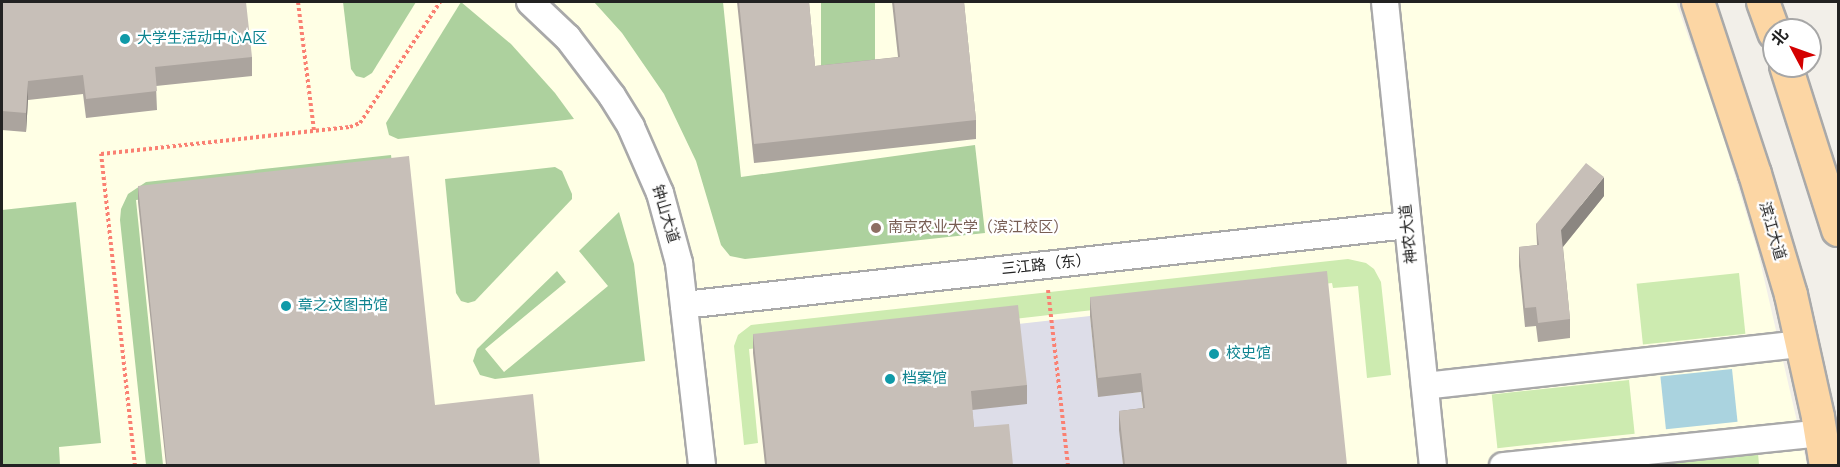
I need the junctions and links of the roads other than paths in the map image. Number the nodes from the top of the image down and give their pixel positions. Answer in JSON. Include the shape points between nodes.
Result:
{"nodes":[{"id":1,"x":530,"y":2,"type":"edge"},
{"id":2,"x":1385,"y":2,"type":"edge"},
{"id":3,"x":1698,"y":2,"type":"edge"},
{"id":4,"x":1763,"y":2,"type":"edge"},
{"id":5,"x":1769,"y":18,"type":"edge"},
{"id":6,"x":1790,"y":78,"type":"edge"},
{"id":7,"x":1408,"y":225,"type":"junction"},
{"id":8,"x":1839,"y":230,"type":"edge"},
{"id":9,"x":684,"y":305,"type":"junction"},
{"id":10,"x":1802,"y":344,"type":"junction"},
{"id":11,"x":1425,"y":387,"type":"junction"},
{"id":12,"x":1820,"y":433,"type":"junction"},
{"id":13,"x":702,"y":465,"type":"edge"},
{"id":14,"x":1433,"y":465,"type":"edge"},
{"id":15,"x":1503,"y":465,"type":"edge"},
{"id":16,"x":1826,"y":465,"type":"edge"}],
"edges":[{"from":1,"to":9,"type":"lane","name":"钟山大道","via":[[591,66],[631,127],[671,228]]},
{"from":2,"to":7,"type":"lane","name":"神农大道"},
{"from":3,"to":10,"type":"main road","name":"滨江大道","via":[[1755,174]]},
{"from":4,"to":5,"type":"main road"},
{"from":6,"to":8,"type":"main road"},
{"from":7,"to":9,"type":"lane","name":"三江路（东）"},
{"from":7,"to":11,"type":"lane","name":"神农大道"},
{"from":9,"to":13,"type":"lane","name":"钟山大道"},
{"from":10,"to":11,"type":"lane"},
{"from":10,"to":12,"type":"main road","name":"滨江大道"},
{"from":11,"to":14,"type":"lane","name":"神农大道"},
{"from":12,"to":15,"type":"lane"},
{"from":12,"to":16,"type":"main road","name":"滨江大道"}]}
